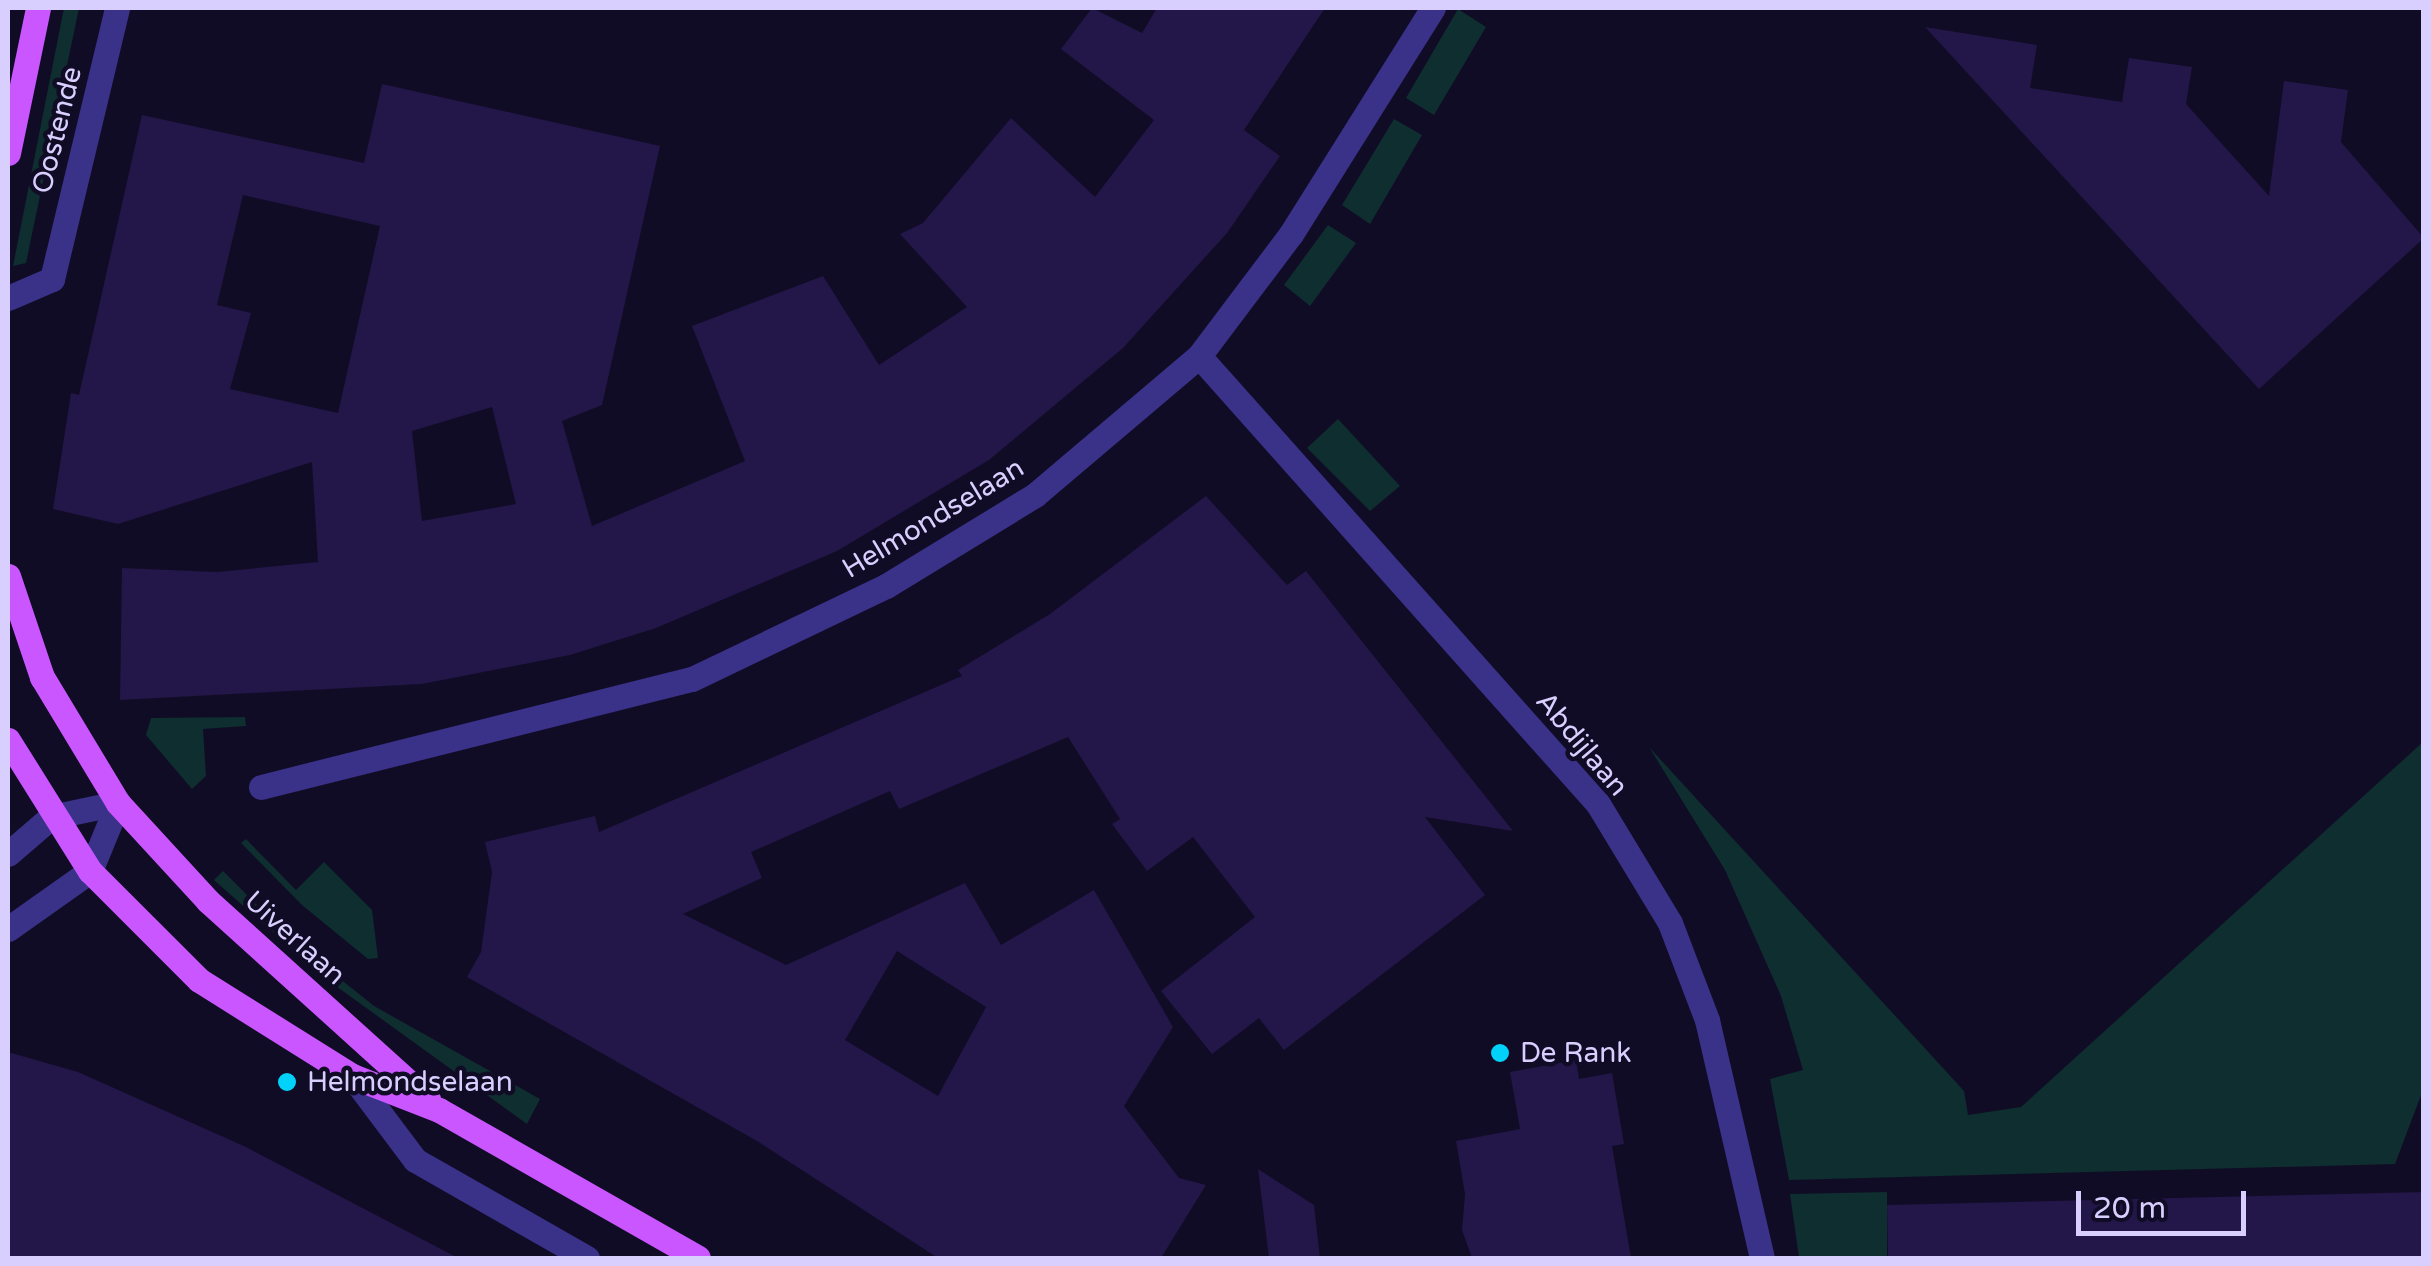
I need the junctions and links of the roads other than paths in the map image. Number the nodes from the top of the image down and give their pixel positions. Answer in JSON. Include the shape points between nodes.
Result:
{"nodes":[{"id":1,"x":38,"y":8,"type":"edge"},
{"id":2,"x":117,"y":8,"type":"edge"},
{"id":3,"x":1433,"y":8,"type":"edge"},
{"id":4,"x":8,"y":153,"type":"edge"},
{"id":5,"x":8,"y":298,"type":"edge"},
{"id":6,"x":1199,"y":356,"type":"junction"},
{"id":7,"x":8,"y":576,"type":"edge"},
{"id":8,"x":8,"y":740,"type":"edge"},
{"id":9,"x":261,"y":786,"type":"dead end"},
{"id":10,"x":118,"y":803,"type":"junction"},
{"id":11,"x":52,"y":816,"type":"junction"},
{"id":12,"x":8,"y":854,"type":"edge"},
{"id":13,"x":90,"y":871,"type":"junction"},
{"id":14,"x":8,"y":929,"type":"edge"},
{"id":15,"x":352,"y":1076,"type":"junction"},
{"id":16,"x":439,"y":1110,"type":"junction"},
{"id":17,"x":587,"y":1258,"type":"edge"},
{"id":18,"x":698,"y":1258,"type":"edge"},
{"id":19,"x":1762,"y":1258,"type":"edge"}],
"edges":[{"from":1,"to":4,"type":"main road","name":"Oostende"},
{"from":2,"to":5,"type":"street","name":"Oostende","via":[[52,279]]},
{"from":3,"to":6,"type":"street","name":"Helmondselaan","via":[[1291,234]]},
{"from":6,"to":9,"type":"street","name":"Helmondselaan","via":[[1035,495],[886,586],[692,679]]},
{"from":6,"to":19,"type":"street","name":"Abdijlaan","via":[[1598,804],[1670,923],[1707,1020]]},
{"from":7,"to":10,"type":"main road","via":[[42,677]]},
{"from":8,"to":11,"type":"main road"},
{"from":10,"to":11,"type":"street"},
{"from":10,"to":13,"type":"street"},
{"from":10,"to":16,"type":"main road","name":"Uiverlaan","via":[[208,900]]},
{"from":11,"to":12,"type":"street"},
{"from":11,"to":13,"type":"main road","name":"Uiverlaan"},
{"from":13,"to":14,"type":"street"},
{"from":13,"to":15,"type":"main road","name":"Uiverlaan","via":[[199,980]]},
{"from":15,"to":16,"type":"main road","name":"Uiverlaan"},
{"from":15,"to":17,"type":"street","name":"Uiverlaan","via":[[415,1160]]},
{"from":16,"to":18,"type":"main road","name":"Uiverlaan"}]}
